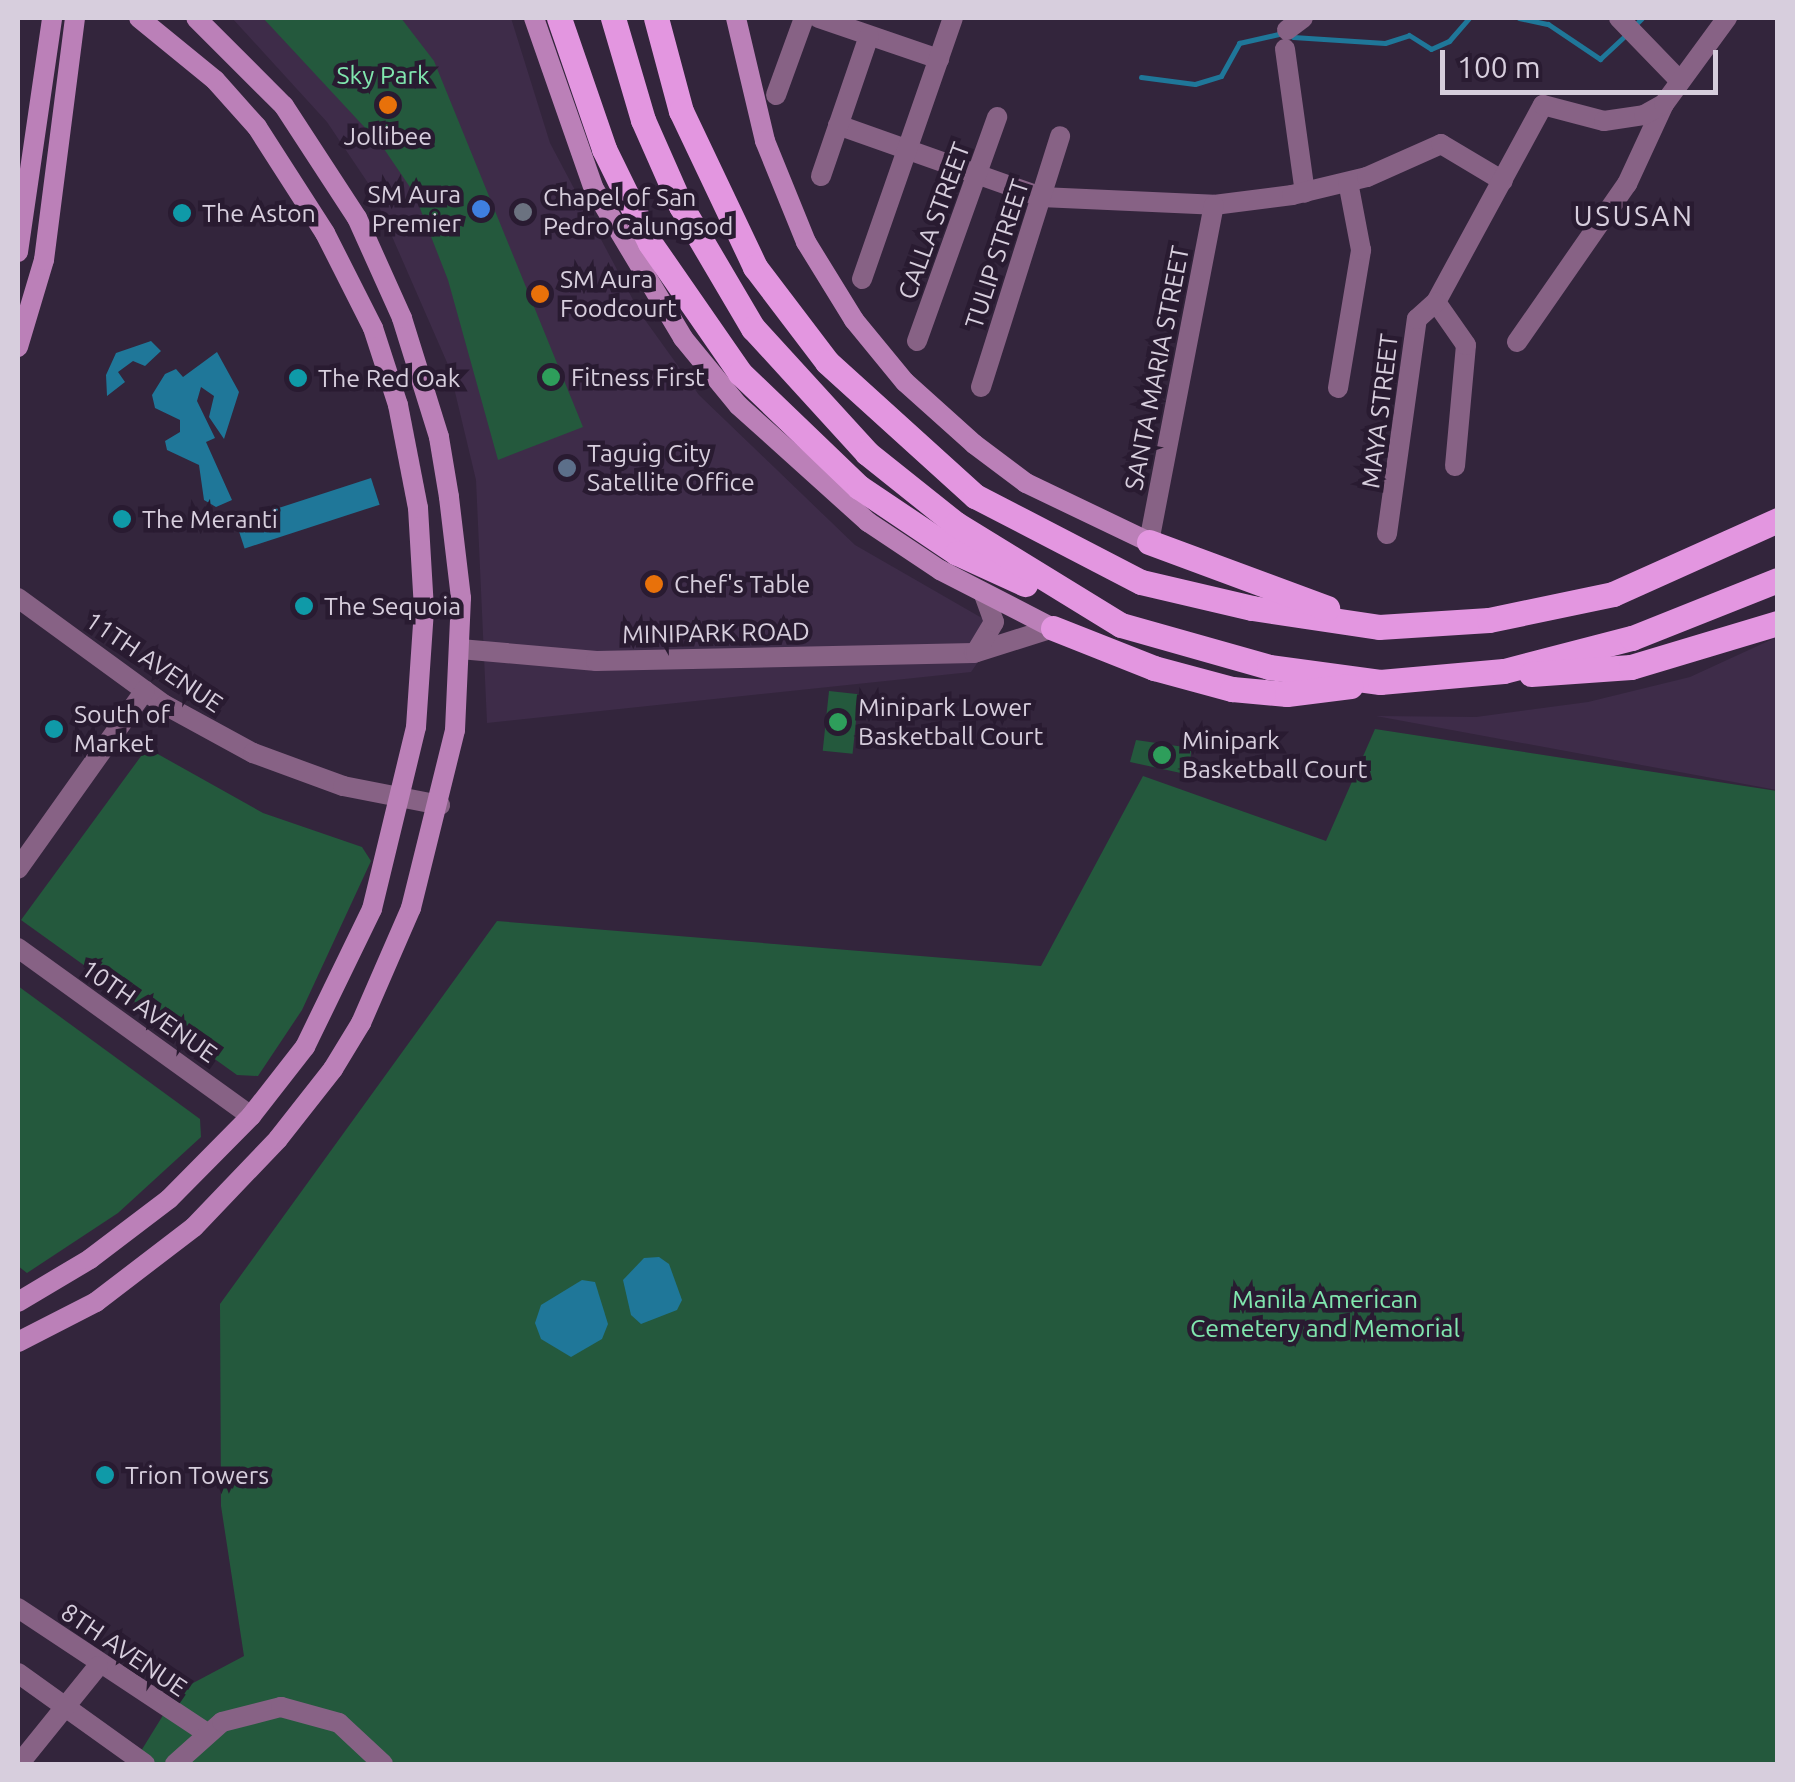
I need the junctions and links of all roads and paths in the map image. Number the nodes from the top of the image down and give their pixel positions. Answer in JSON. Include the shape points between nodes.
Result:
{"nodes":[{"id":1,"x":52,"y":18,"type":"edge"},
{"id":2,"x":75,"y":18,"type":"edge"},
{"id":3,"x":139,"y":18,"type":"edge"},
{"id":4,"x":196,"y":18,"type":"edge"},
{"id":5,"x":534,"y":18,"type":"edge"},
{"id":6,"x":559,"y":18,"type":"edge"},
{"id":7,"x":613,"y":18,"type":"edge"},
{"id":8,"x":656,"y":18,"type":"edge"},
{"id":9,"x":736,"y":18,"type":"edge"},
{"id":10,"x":804,"y":18,"type":"edge"},
{"id":11,"x":819,"y":18,"type":"edge"},
{"id":12,"x":954,"y":18,"type":"edge"},
{"id":13,"x":1619,"y":18,"type":"edge"},
{"id":14,"x":1726,"y":18,"type":"edge"},
{"id":15,"x":1292,"y":32,"type":"edge"},
{"id":16,"x":868,"y":36,"type":"junction"},
{"id":17,"x":939,"y":59,"type":"junction"},
{"id":18,"x":1680,"y":81,"type":"junction"},
{"id":19,"x":776,"y":95,"type":"dead end"},
{"id":20,"x":1664,"y":104,"type":"junction"},
{"id":21,"x":997,"y":117,"type":"dead end"},
{"id":22,"x":838,"y":126,"type":"junction"},
{"id":23,"x":1060,"y":136,"type":"dead end"},
{"id":24,"x":906,"y":152,"type":"junction"},
{"id":25,"x":977,"y":175,"type":"junction"},
{"id":26,"x":821,"y":176,"type":"dead end"},
{"id":27,"x":1503,"y":180,"type":"junction"},
{"id":28,"x":1348,"y":182,"type":"junction"},
{"id":29,"x":1305,"y":192,"type":"junction"},
{"id":30,"x":1041,"y":197,"type":"junction"},
{"id":31,"x":1214,"y":204,"type":"junction"},
{"id":32,"x":18,"y":252,"type":"edge"},
{"id":33,"x":862,"y":279,"type":"dead end"},
{"id":34,"x":1436,"y":302,"type":"junction"},
{"id":35,"x":917,"y":342,"type":"dead end"},
{"id":36,"x":1518,"y":342,"type":"dead end"},
{"id":37,"x":18,"y":347,"type":"edge"},
{"id":38,"x":981,"y":386,"type":"dead end"},
{"id":39,"x":1338,"y":388,"type":"dead end"},
{"id":40,"x":1455,"y":466,"type":"dead end"},
{"id":41,"x":1778,"y":520,"type":"edge"},
{"id":42,"x":1387,"y":534,"type":"dead end"},
{"id":43,"x":1149,"y":542,"type":"junction"},
{"id":44,"x":1778,"y":580,"type":"edge"},
{"id":45,"x":984,"y":594,"type":"junction"},
{"id":46,"x":18,"y":598,"type":"edge"},
{"id":47,"x":1778,"y":623,"type":"edge"},
{"id":48,"x":1121,"y":626,"type":"junction"},
{"id":49,"x":1378,"y":627,"type":"junction"},
{"id":50,"x":1053,"y":628,"type":"junction"},
{"id":51,"x":460,"y":649,"type":"junction"},
{"id":52,"x":974,"y":654,"type":"junction"},
{"id":53,"x":1470,"y":674,"type":"junction"},
{"id":54,"x":1380,"y":682,"type":"junction"},
{"id":55,"x":146,"y":690,"type":"junction"},
{"id":56,"x":403,"y":802,"type":"junction"},
{"id":57,"x":440,"y":806,"type":"junction"},
{"id":58,"x":18,"y":868,"type":"edge"},
{"id":59,"x":18,"y":948,"type":"edge"},
{"id":60,"x":251,"y":1116,"type":"junction"},
{"id":61,"x":18,"y":1302,"type":"edge"},
{"id":62,"x":19,"y":1337,"type":"edge"},
{"id":63,"x":18,"y":1608,"type":"edge"},
{"id":64,"x":98,"y":1666,"type":"junction"},
{"id":65,"x":18,"y":1674,"type":"edge"},
{"id":66,"x":66,"y":1708,"type":"junction"},
{"id":67,"x":204,"y":1732,"type":"junction"},
{"id":68,"x":19,"y":1764,"type":"edge"},
{"id":69,"x":146,"y":1764,"type":"edge"},
{"id":70,"x":175,"y":1764,"type":"edge"},
{"id":71,"x":383,"y":1764,"type":"edge"}],
"edges":[{"from":1,"to":32,"type":"main road"},
{"from":2,"to":37,"type":"main road","via":[[44,260]]},
{"from":3,"to":56,"type":"main road","via":[[215,80],[257,127],[325,233],[378,344],[418,508],[424,610]]},
{"from":4,"to":51,"type":"main road","via":[[284,106],[356,218],[402,318],[441,442],[462,598]]},
{"from":5,"to":45,"type":"main road","via":[[594,189],[683,338],[800,467],[868,522]]},
{"from":6,"to":48,"type":"main road","via":[[604,149],[650,243],[706,330],[762,397],[859,487],[928,537]]},
{"from":7,"to":48,"type":"main road","via":[[643,120],[753,328],[868,453],[956,524]]},
{"from":8,"to":49,"type":"main road","via":[[681,111],[754,268],[827,362],[975,496],[1141,582]]},
{"from":9,"to":43,"type":"main road","via":[[765,141],[806,242],[854,320],[904,382],[974,444],[1026,483]]},
{"from":10,"to":19,"type":"street"},
{"from":11,"to":16,"type":"street"},
{"from":12,"to":17,"type":"street"},
{"from":13,"to":18,"type":"street"},
{"from":14,"to":18,"type":"street"},
{"from":15,"to":29,"type":"street"},
{"from":16,"to":17,"type":"street"},
{"from":16,"to":22,"type":"street"},
{"from":17,"to":24,"type":"street"},
{"from":18,"to":20,"type":"street"},
{"from":20,"to":27,"type":"street","name":"MAYA STREET","via":[[1644,115],[1604,121],[1546,103]]},
{"from":20,"to":36,"type":"street","via":[[1626,184]]},
{"from":21,"to":25,"type":"street","name":"CALLA STREET"},
{"from":22,"to":24,"type":"street"},
{"from":22,"to":26,"type":"street"},
{"from":23,"to":30,"type":"street","name":"TULIP STREET"},
{"from":24,"to":25,"type":"street"},
{"from":24,"to":33,"type":"street"},
{"from":25,"to":30,"type":"street"},
{"from":25,"to":35,"type":"street","name":"CALLA STREET"},
{"from":27,"to":28,"type":"street","via":[[1441,144]]},
{"from":27,"to":34,"type":"street","name":"MAYA STREET"},
{"from":28,"to":29,"type":"street"},
{"from":28,"to":39,"type":"street","via":[[1361,250]]},
{"from":29,"to":31,"type":"street"},
{"from":30,"to":31,"type":"street"},
{"from":30,"to":38,"type":"street","name":"TULIP STREET"},
{"from":31,"to":43,"type":"street","name":"SANTA MARIA STREET"},
{"from":34,"to":40,"type":"street","via":[[1466,345]]},
{"from":34,"to":42,"type":"street","name":"MAYA STREET","via":[[1418,320]]},
{"from":41,"to":49,"type":"main road","via":[[1613,594],[1489,620]]},
{"from":43,"to":49,"type":"main road"},
{"from":44,"to":53,"type":"main road","via":[[1632,638]]},
{"from":45,"to":50,"type":"main road"},
{"from":45,"to":52,"type":"street","via":[[994,622]]},
{"from":46,"to":55,"type":"street","name":"11TH AVENUE"},
{"from":47,"to":53,"type":"main road","via":[[1631,667]]},
{"from":48,"to":54,"type":"main road","via":[[1268,667]]},
{"from":50,"to":52,"type":"street","name":"MINIPARK ROAD"},
{"from":50,"to":54,"type":"main road","via":[[1154,668],[1232,689],[1287,694]]},
{"from":51,"to":52,"type":"street","name":"MINIPARK ROAD","via":[[596,661]]},
{"from":51,"to":57,"type":"main road"},
{"from":53,"to":54,"type":"main road"},
{"from":55,"to":56,"type":"street","name":"11TH AVENUE","via":[[253,753]]},
{"from":55,"to":58,"type":"street"},
{"from":56,"to":57,"type":"street","name":"11TH AVENUE"},
{"from":56,"to":60,"type":"main road","via":[[372,909],[330,1003]]},
{"from":57,"to":62,"type":"main road","via":[[391,960],[361,1023],[303,1110],[233,1189],[150,1264],[96,1302]]},
{"from":59,"to":60,"type":"street","name":"10TH AVENUE"},
{"from":60,"to":61,"type":"main road","via":[[128,1233]]},
{"from":63,"to":64,"type":"street","name":"8TH AVENUE"},
{"from":64,"to":66,"type":"street"},
{"from":64,"to":67,"type":"street","name":"8TH AVENUE"},
{"from":65,"to":66,"type":"street"},
{"from":66,"to":68,"type":"street"},
{"from":66,"to":69,"type":"street"},
{"from":67,"to":70,"type":"street"},
{"from":67,"to":71,"type":"street","via":[[240,1714],[300,1710],[347,1728]]}]}
